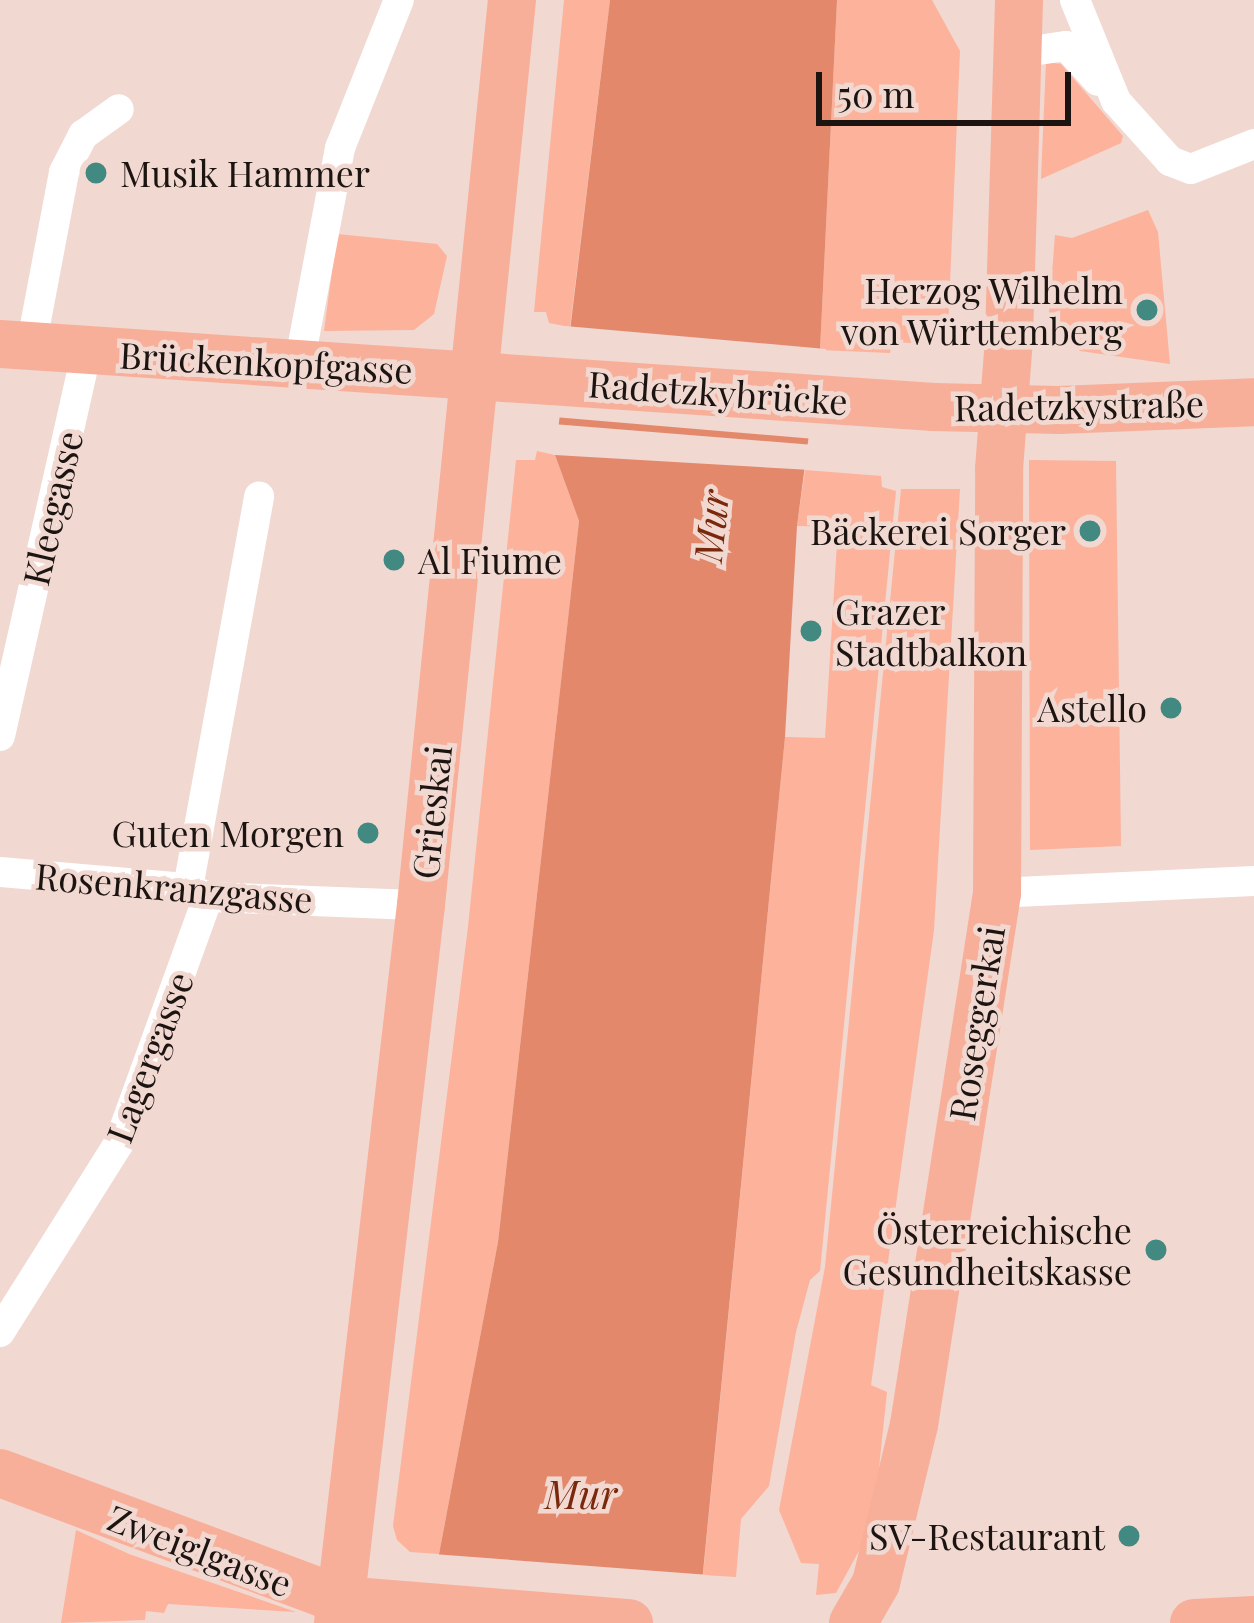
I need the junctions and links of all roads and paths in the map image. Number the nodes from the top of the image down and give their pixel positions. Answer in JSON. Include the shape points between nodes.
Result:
{"nodes":[{"id":1,"x":399,"y":0,"type":"edge"},
{"id":2,"x":512,"y":0,"type":"edge"},
{"id":3,"x":1019,"y":0,"type":"edge"},
{"id":4,"x":1075,"y":0,"type":"edge"},
{"id":5,"x":1018,"y":53,"type":"junction"},
{"id":6,"x":1116,"y":101,"type":"junction"},
{"id":7,"x":119,"y":109,"type":"dead end"},
{"id":8,"x":1254,"y":144,"type":"edge"},
{"id":9,"x":15,"y":346,"type":"edge"},
{"id":10,"x":87,"y":351,"type":"junction"},
{"id":11,"x":299,"y":365,"type":"junction"},
{"id":12,"x":477,"y":374,"type":"junction"},
{"id":13,"x":532,"y":378,"type":"joint"},
{"id":14,"x":1254,"y":402,"type":"edge"},
{"id":15,"x":904,"y":406,"type":"joint"},
{"id":16,"x":1003,"y":410,"type":"junction"},
{"id":17,"x":259,"y":496,"type":"dead end"},
{"id":18,"x":0,"y":736,"type":"edge"},
{"id":19,"x":0,"y":872,"type":"edge"},
{"id":20,"x":1254,"y":881,"type":"edge"},
{"id":21,"x":198,"y":892,"type":"junction"},
{"id":22,"x":997,"y":892,"type":"junction"},
{"id":23,"x":421,"y":904,"type":"junction"},
{"id":24,"x":0,"y":1333,"type":"edge"},
{"id":25,"x":0,"y":1474,"type":"edge"},
{"id":26,"x":340,"y":1612,"type":"edge"},
{"id":27,"x":1254,"y":1620,"type":"edge"},
{"id":28,"x":629,"y":1623,"type":"edge"},
{"id":29,"x":853,"y":1623,"type":"edge"},
{"id":30,"x":1194,"y":1623,"type":"edge"}],
"edges":[{"from":1,"to":11,"type":"street","via":[[340,148]]},
{"from":2,"to":12,"type":"main road","name":"Grieskai"},
{"from":3,"to":5,"type":"main road","name":"Roseggerkai"},
{"from":4,"to":6,"type":"street"},
{"from":5,"to":6,"type":"street","via":[[1066,46]]},
{"from":5,"to":16,"type":"main road","name":"Roseggerkai"},
{"from":6,"to":8,"type":"street","via":[[1169,161],[1191,169]]},
{"from":7,"to":9,"type":"street","via":[[83,135],[64,172]]},
{"from":9,"to":10,"type":"main road","name":"Brückenkopfgasse"},
{"from":10,"to":11,"type":"main road","name":"Brückenkopfgasse"},
{"from":10,"to":18,"type":"street","name":"Kleegasse"},
{"from":11,"to":12,"type":"main road","name":"Brückenkopfgasse"},
{"from":12,"to":13,"type":"main road","name":"Brückenkopfgasse"},
{"from":12,"to":23,"type":"main road","name":"Grieskai"},
{"from":13,"to":15,"type":"main road","name":"Radetzkybrücke"},
{"from":14,"to":16,"type":"main road","name":"Radetzkystraße"},
{"from":15,"to":16,"type":"main road","name":"Radetzkystraße"},
{"from":16,"to":22,"type":"main road","name":"Roseggerkai"},
{"from":17,"to":21,"type":"street","name":"Lagergasse"},
{"from":19,"to":21,"type":"street","name":"Rosenkranzgasse"},
{"from":20,"to":22,"type":"street"},
{"from":21,"to":23,"type":"street","name":"Rosenkranzgasse"},
{"from":21,"to":24,"type":"street","name":"Lagergasse","via":[[119,1143]]},
{"from":22,"to":29,"type":"main road","name":"Roseggerkai","via":[[914,1425],[876,1582]]},
{"from":23,"to":26,"type":"main road","name":"Grieskai"},
{"from":25,"to":26,"type":"main road","name":"Zweiglgasse"},
{"from":26,"to":28,"type":"main road","name":"Zweiglgasse","via":[[405,1604]]},
{"from":27,"to":30,"type":"main road"}]}
